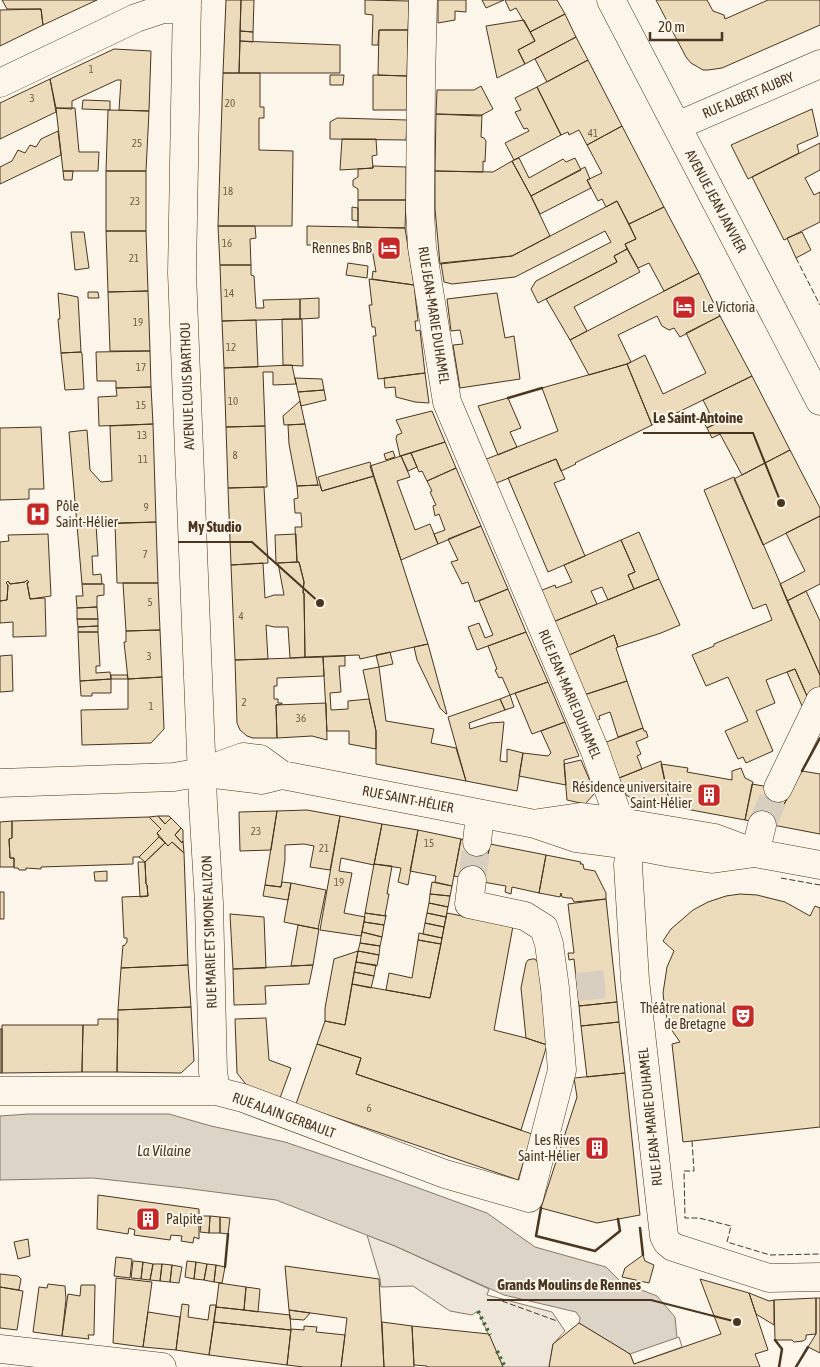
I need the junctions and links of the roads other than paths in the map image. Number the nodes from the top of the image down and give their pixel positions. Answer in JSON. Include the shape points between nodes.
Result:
{"nodes":[{"id":1,"x":423,"y":0,"type":"edge"},
{"id":2,"x":611,"y":0,"type":"edge"},
{"id":3,"x":187,"y":4,"type":"edge"},
{"id":4,"x":820,"y":64,"type":"edge"},
{"id":5,"x":0,"y":82,"type":"edge"},
{"id":6,"x":677,"y":126,"type":"junction"},
{"id":7,"x":820,"y":401,"type":"edge"},
{"id":8,"x":820,"y":701,"type":"edge"},
{"id":9,"x":202,"y":772,"type":"junction"},
{"id":10,"x":0,"y":783,"type":"edge"},
{"id":11,"x":778,"y":788,"type":"tunnel mouth"},
{"id":12,"x":480,"y":814,"type":"junction"},
{"id":13,"x":762,"y":825,"type":"tunnel mouth"},
{"id":14,"x":625,"y":834,"type":"junction"},
{"id":15,"x":477,"y":842,"type":"tunnel mouth"},
{"id":16,"x":755,"y":853,"type":"junction"},
{"id":17,"x":820,"y":865,"type":"edge"},
{"id":18,"x":472,"y":880,"type":"tunnel mouth"},
{"id":19,"x":0,"y":1091,"type":"edge"},
{"id":20,"x":216,"y":1091,"type":"junction"},
{"id":21,"x":820,"y":1277,"type":"edge"},
{"id":22,"x":0,"y":1349,"type":"edge"},
{"id":23,"x":162,"y":1367,"type":"edge"}],
"edges":[{"from":1,"to":14,"type":"street","name":"RUE JEAN-MARIE DUHAMEL","via":[[422,247],[447,402],[594,751]]},
{"from":2,"to":6,"type":"street","name":"AVENUE JEAN JANVIER"},
{"from":3,"to":5,"type":"street","via":[[136,18]]},
{"from":3,"to":9,"type":"street","name":"AVENUE LOUIS BARTHOU","via":[[182,273]]},
{"from":4,"to":6,"type":"street","name":"RUE ALBERT AUBRY"},
{"from":6,"to":7,"type":"street","name":"AVENUE JEAN JANVIER"},
{"from":8,"to":11,"type":"street"},
{"from":9,"to":10,"type":"street","name":"RUE SAINT-HÉLIER","via":[[168,777]]},
{"from":9,"to":12,"type":"street","name":"RUE SAINT-HÉLIER","via":[[243,757],[260,759],[282,775]]},
{"from":9,"to":20,"type":"street","name":"RUE MARIE ET SIMONE ALIZON"},
{"from":12,"to":14,"type":"street","name":"RUE SAINT-HÉLIER","via":[[535,824],[580,817]]},
{"from":12,"to":15,"type":"street"},
{"from":13,"to":16,"type":"street"},
{"from":14,"to":16,"type":"street","name":"RUE SAINT-HÉLIER","via":[[716,838]]},
{"from":14,"to":21,"type":"street","name":"RUE JEAN-MARIE DUHAMEL","via":[[628,866],[625,981],[664,1236],[673,1247],[769,1278]]},
{"from":16,"to":17,"type":"street","name":"RUE SAINT-HÉLIER"},
{"from":18,"to":20,"type":"street","name":"RUE ALAIN GERBAULT","via":[[469,904],[525,916],[544,928],[566,988],[562,1070],[529,1198],[445,1174],[243,1098]]},
{"from":19,"to":20,"type":"street","name":"RUE ALAIN GERBAULT"},
{"from":22,"to":23,"type":"street"}]}
